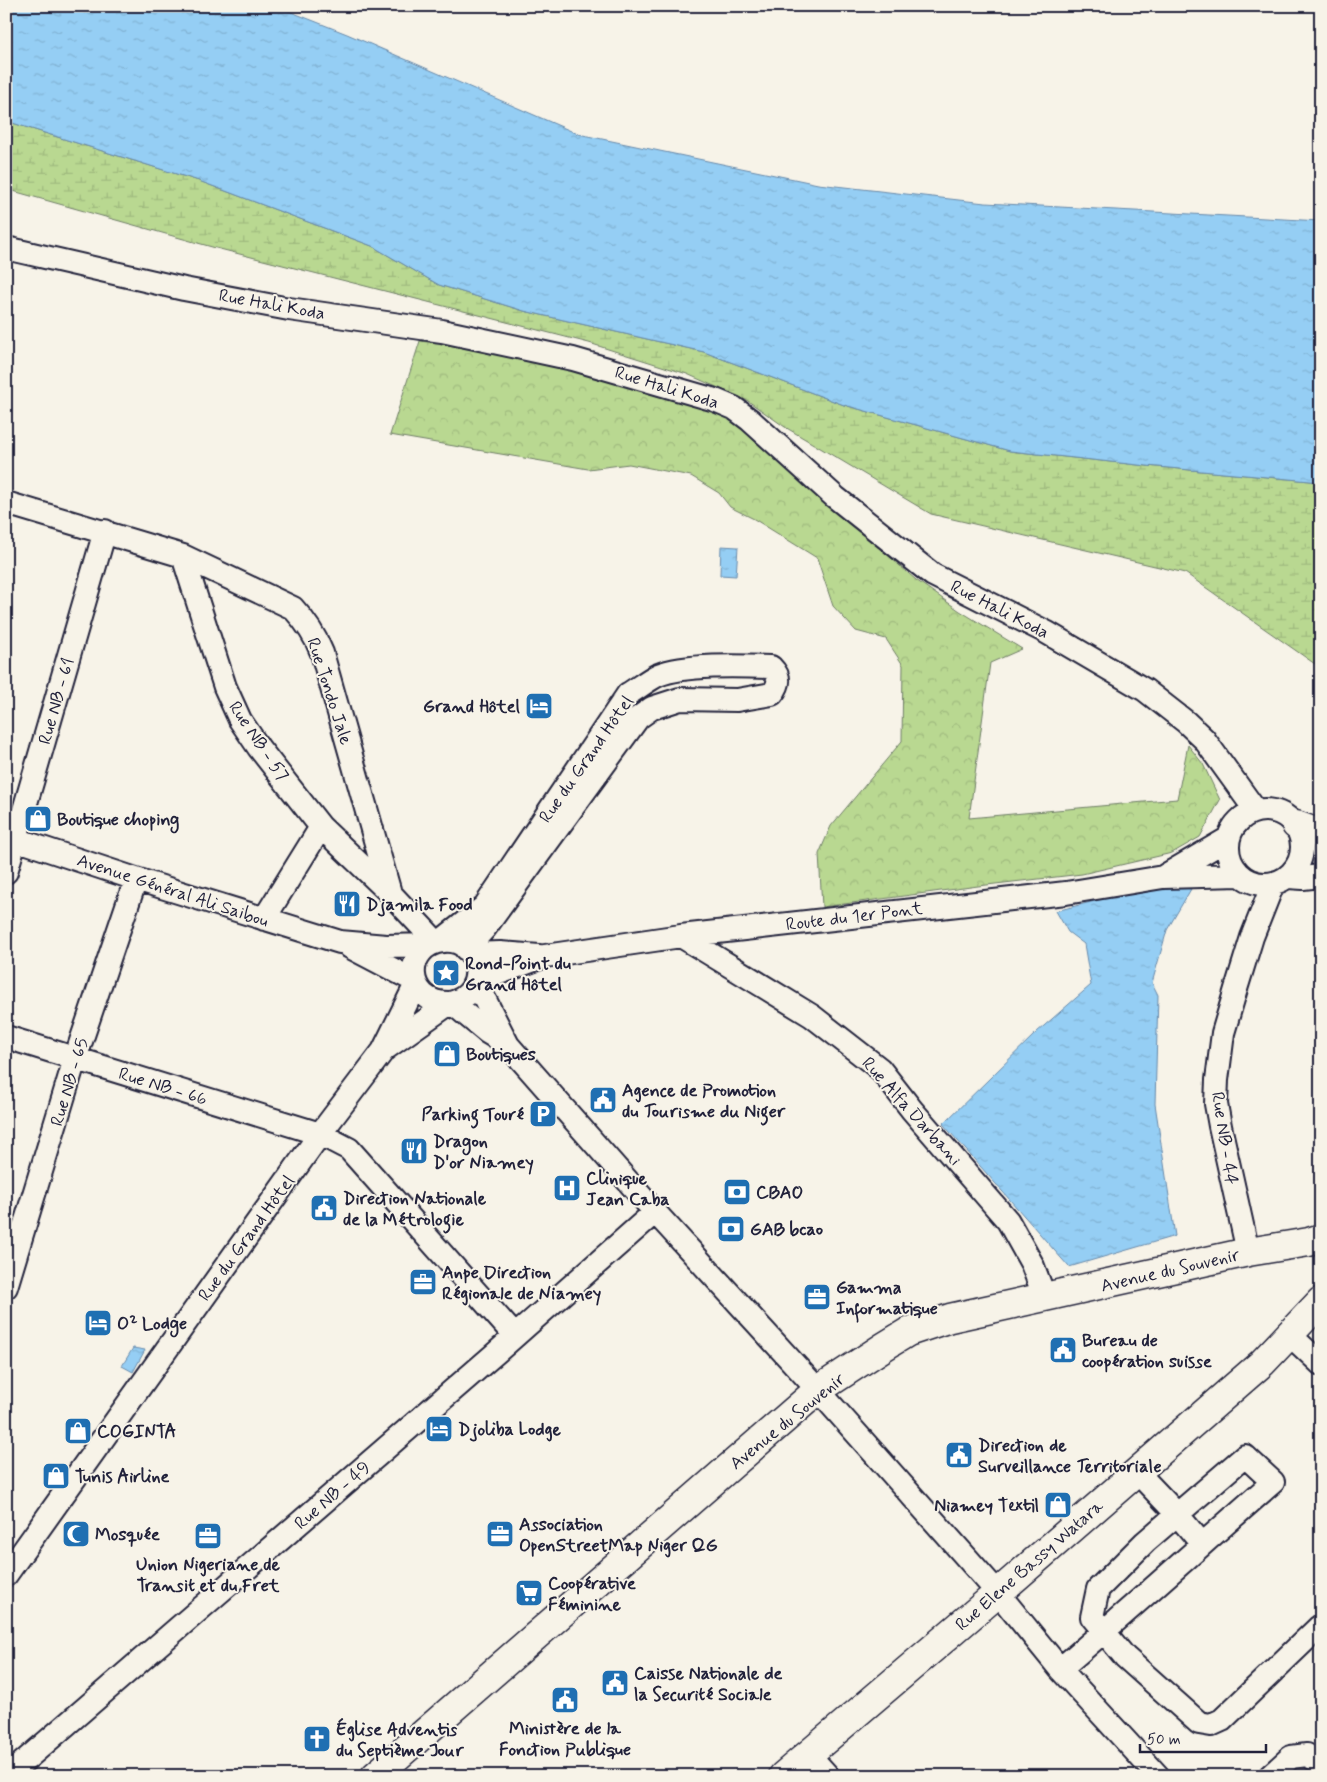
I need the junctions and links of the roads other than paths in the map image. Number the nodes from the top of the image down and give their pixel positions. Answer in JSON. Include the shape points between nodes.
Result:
{"nodes":[{"id":1,"x":6,"y":248,"type":"edge"},
{"id":2,"x":6,"y":503,"type":"edge"},
{"id":3,"x":105,"y":531,"type":"junction"},
{"id":4,"x":183,"y":556,"type":"junction"},
{"id":5,"x":678,"y":670,"type":"junction"},
{"id":6,"x":680,"y":699,"type":"junction"},
{"id":7,"x":1256,"y":811,"type":"junction"},
{"id":8,"x":322,"y":827,"type":"junction"},
{"id":9,"x":11,"y":837,"type":"edge"},
{"id":10,"x":1229,"y":838,"type":"junction"},
{"id":11,"x":1310,"y":840,"type":"edge"},
{"id":12,"x":6,"y":872,"type":"edge"},
{"id":13,"x":1321,"y":876,"type":"edge"},
{"id":14,"x":1163,"y":877,"type":"junction"},
{"id":15,"x":1244,"y":878,"type":"junction"},
{"id":16,"x":136,"y":879,"type":"junction"},
{"id":17,"x":1281,"y":880,"type":"junction"},
{"id":18,"x":390,"y":893,"type":"junction"},
{"id":19,"x":264,"y":919,"type":"junction"},
{"id":20,"x":681,"y":936,"type":"junction"},
{"id":21,"x":1252,"y":938,"type":"junction"},
{"id":22,"x":340,"y":942,"type":"junction"},
{"id":23,"x":436,"y":943,"type":"junction"},
{"id":24,"x":468,"y":951,"type":"junction"},
{"id":25,"x":545,"y":956,"type":"junction"},
{"id":26,"x":415,"y":983,"type":"junction"},
{"id":27,"x":475,"y":983,"type":"junction"},
{"id":28,"x":451,"y":1003,"type":"junction"},
{"id":29,"x":6,"y":1037,"type":"edge"},
{"id":30,"x":508,"y":1044,"type":"junction"},
{"id":31,"x":383,"y":1051,"type":"junction"},
{"id":32,"x":75,"y":1059,"type":"junction"},
{"id":33,"x":320,"y":1134,"type":"junction"},
{"id":34,"x":655,"y":1212,"type":"junction"},
{"id":35,"x":1321,"y":1218,"type":"edge"},
{"id":36,"x":1321,"y":1238,"type":"edge"},
{"id":37,"x":1276,"y":1247,"type":"junction"},
{"id":38,"x":1248,"y":1252,"type":"junction"},
{"id":39,"x":6,"y":1287,"type":"edge"},
{"id":40,"x":1045,"y":1298,"type":"junction"},
{"id":41,"x":1321,"y":1301,"type":"edge"},
{"id":42,"x":1321,"y":1317,"type":"edge"},
{"id":43,"x":515,"y":1336,"type":"junction"},
{"id":44,"x":1285,"y":1341,"type":"junction"},
{"id":45,"x":1321,"y":1364,"type":"edge"},
{"id":46,"x":818,"y":1390,"type":"junction"},
{"id":47,"x":1137,"y":1472,"type":"junction"},
{"id":48,"x":1178,"y":1514,"type":"junction"},
{"id":49,"x":1202,"y":1544,"type":"junction"},
{"id":50,"x":6,"y":1575,"type":"edge"},
{"id":51,"x":998,"y":1593,"type":"junction"},
{"id":52,"x":1320,"y":1627,"type":"dead end"},
{"id":53,"x":1104,"y":1632,"type":"junction"},
{"id":54,"x":1060,"y":1669,"type":"junction"},
{"id":55,"x":808,"y":1754,"type":"junction"},
{"id":56,"x":1321,"y":1763,"type":"edge"},
{"id":57,"x":1321,"y":1769,"type":"edge"},
{"id":58,"x":7,"y":1776,"type":"edge"},
{"id":59,"x":375,"y":1776,"type":"edge"},
{"id":60,"x":783,"y":1776,"type":"edge"},
{"id":61,"x":828,"y":1776,"type":"edge"},
{"id":62,"x":1158,"y":1776,"type":"edge"},
{"id":63,"x":1270,"y":1776,"type":"edge"},
{"id":64,"x":1316,"y":1776,"type":"edge"}],
"edges":[{"from":1,"to":7,"type":"street","name":"Rue Hali Koda","via":[[184,289],[289,309],[442,331],[573,359],[734,408],[835,497],[933,575],[1046,632],[1145,690],[1204,739]]},
{"from":2,"to":3,"type":"street","name":"Rue Tondo Jale"},
{"from":3,"to":4,"type":"street","name":"Rue Tondo Jale"},
{"from":3,"to":9,"type":"street","name":"Rue NB - 61"},
{"from":4,"to":8,"type":"street","name":"Rue NB - 57","via":[[225,687],[240,720]]},
{"from":4,"to":18,"type":"street","name":"Rue Tondo Jale","via":[[293,608],[315,636]]},
{"from":5,"to":6,"type":"street"},
{"from":5,"to":6,"type":"street","name":"Rue du Grand Hôtel","via":[[739,665],[772,668],[779,680],[772,694],[737,700]]},
{"from":5,"to":23,"type":"street","name":"Rue du Grand Hôtel","via":[[658,675],[628,694],[485,906]]},
{"from":6,"to":24,"type":"street","name":"Rue du Grand Hôtel","via":[[652,708],[638,718]]},
{"from":7,"to":10,"type":"street","via":[[1238,821]]},
{"from":7,"to":11,"type":"street","via":[[1278,812],[1288,817]]},
{"from":8,"to":18,"type":"street","name":"Rue NB - 57"},
{"from":8,"to":19,"type":"street"},
{"from":9,"to":12,"type":"street","name":"Rue NB - 61"},
{"from":9,"to":16,"type":"street","name":"Avenue Général Ali Saibou"},
{"from":10,"to":14,"type":"street","name":"Route du 1er Pont"},
{"from":10,"to":15,"type":"street","via":[[1229,858]]},
{"from":11,"to":17,"type":"street","via":[[1296,869]]},
{"from":13,"to":17,"type":"street"},
{"from":14,"to":15,"type":"street","name":"Route du 1er Pont"},
{"from":14,"to":20,"type":"street","name":"Route du 1er Pont","via":[[1066,893]]},
{"from":15,"to":17,"type":"street","via":[[1257,884]]},
{"from":15,"to":21,"type":"street","name":"Rue NB - 44"},
{"from":16,"to":19,"type":"street","name":"Avenue Général Ali Saibou"},
{"from":16,"to":32,"type":"street","name":"Rue NB - 65"},
{"from":17,"to":21,"type":"street","name":"Rue NB - 44"},
{"from":18,"to":23,"type":"street","name":"Rue Tondo Jale"},
{"from":19,"to":22,"type":"street","name":"Avenue Général Ali Saibou"},
{"from":20,"to":25,"type":"street","name":"Route du 1er Pont"},
{"from":20,"to":40,"type":"street","name":"Rue Alfa Darbani","via":[[812,1016],[880,1069],[1008,1221],[1032,1264]]},
{"from":21,"to":38,"type":"street","name":"Rue NB - 44","via":[[1223,1033],[1216,1080],[1220,1126]]},
{"from":22,"to":23,"type":"street","name":"Avenue Général Ali Saibou","via":[[386,946]]},
{"from":22,"to":26,"type":"street","name":"Avenue Général Ali Saibou"},
{"from":23,"to":24,"type":"street","via":[[455,942]]},
{"from":23,"to":26,"type":"street","via":[[421,952],[416,961],[413,971]]},
{"from":24,"to":25,"type":"street","name":"Route du 1er Pont"},
{"from":24,"to":27,"type":"street","via":[[476,967]]},
{"from":25,"to":27,"type":"street","name":"Route du 1er Pont"},
{"from":26,"to":28,"type":"street","via":[[429,1000]]},
{"from":26,"to":31,"type":"street","name":"Rue du Grand Hôtel"},
{"from":27,"to":28,"type":"street","via":[[466,996]]},
{"from":27,"to":30,"type":"street"},
{"from":28,"to":30,"type":"street"},
{"from":28,"to":31,"type":"street","name":"Rue du Grand Hôtel"},
{"from":29,"to":32,"type":"street","name":"Rue NB - 66"},
{"from":30,"to":34,"type":"street"},
{"from":31,"to":33,"type":"street","name":"Rue du Grand Hôtel"},
{"from":32,"to":33,"type":"street","name":"Rue NB - 66"},
{"from":32,"to":39,"type":"street","name":"Rue NB - 65"},
{"from":33,"to":43,"type":"street","name":"Rue NB - 66","via":[[349,1149]]},
{"from":33,"to":50,"type":"street","name":"Rue du Grand Hôtel"},
{"from":34,"to":43,"type":"street","name":"Rue NB - 49"},
{"from":34,"to":46,"type":"street"},
{"from":35,"to":37,"type":"main road"},
{"from":36,"to":37,"type":"main road","name":"Avenue du Souvenir"},
{"from":37,"to":38,"type":"main road","name":"Avenue du Souvenir"},
{"from":38,"to":40,"type":"main road","name":"Avenue du Souvenir"},
{"from":40,"to":46,"type":"main road","name":"Avenue du Souvenir","via":[[950,1318],[915,1330]]},
{"from":41,"to":44,"type":"main road"},
{"from":42,"to":44,"type":"main road"},
{"from":43,"to":58,"type":"street","name":"Rue NB - 49"},
{"from":44,"to":45,"type":"street"},
{"from":44,"to":47,"type":"main road","name":"Rue Elene Bassy Watara"},
{"from":46,"to":51,"type":"street"},
{"from":46,"to":59,"type":"main road","name":"Avenue du Souvenir"},
{"from":47,"to":48,"type":"street"},
{"from":47,"to":51,"type":"main road","name":"Rue Elene Bassy Watara"},
{"from":48,"to":49,"type":"street"},
{"from":48,"to":49,"type":"street","via":[[1245,1456],[1274,1482]]},
{"from":48,"to":53,"type":"street","via":[[1098,1589],[1092,1617]]},
{"from":49,"to":53,"type":"street"},
{"from":51,"to":54,"type":"street"},
{"from":51,"to":55,"type":"main road","name":"Rue Elene Bassy Watara"},
{"from":52,"to":53,"type":"street","via":[[1222,1720],[1211,1725],[1199,1723],[1125,1657]]},
{"from":53,"to":54,"type":"street"},
{"from":54,"to":62,"type":"street"},
{"from":55,"to":60,"type":"main road","name":"Rue Elene Bassy Watara"},
{"from":55,"to":61,"type":"street"},
{"from":56,"to":63,"type":"street","via":[[1307,1755],[1292,1757]]},
{"from":57,"to":64,"type":"street"}]}
